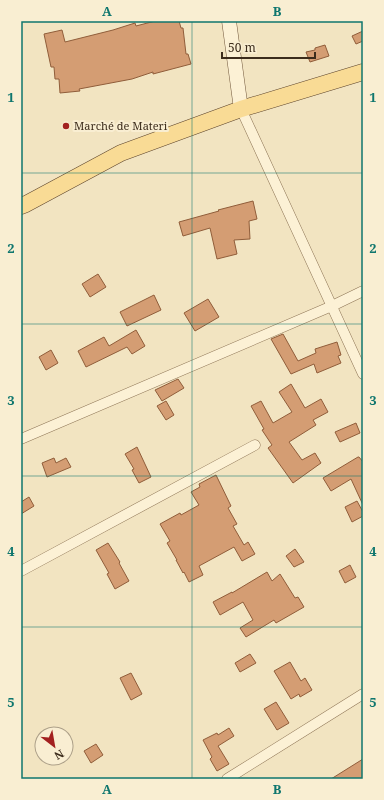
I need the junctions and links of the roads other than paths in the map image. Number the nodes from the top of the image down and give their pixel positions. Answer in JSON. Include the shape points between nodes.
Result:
{"nodes":[{"id":1,"x":229,"y":21,"type":"edge"},
{"id":2,"x":363,"y":72,"type":"edge"},
{"id":3,"x":240,"y":109,"type":"junction"},
{"id":4,"x":21,"y":206,"type":"edge"},
{"id":5,"x":363,"y":291,"type":"edge"},
{"id":6,"x":332,"y":306,"type":"junction"},
{"id":7,"x":363,"y":374,"type":"edge"},
{"id":8,"x":21,"y":439,"type":"edge"},
{"id":9,"x":255,"y":445,"type":"dead end"},
{"id":10,"x":21,"y":571,"type":"edge"},
{"id":11,"x":363,"y":694,"type":"edge"},
{"id":12,"x":227,"y":779,"type":"edge"}],
"edges":[{"from":1,"to":3,"type":"main road"},
{"from":2,"to":3,"type":"main road"},
{"from":3,"to":4,"type":"main road","via":[[121,153]]},
{"from":3,"to":6,"type":"street"},
{"from":5,"to":6,"type":"street"},
{"from":6,"to":7,"type":"street"},
{"from":6,"to":8,"type":"street"},
{"from":9,"to":10,"type":"street"},
{"from":11,"to":12,"type":"street"}]}
